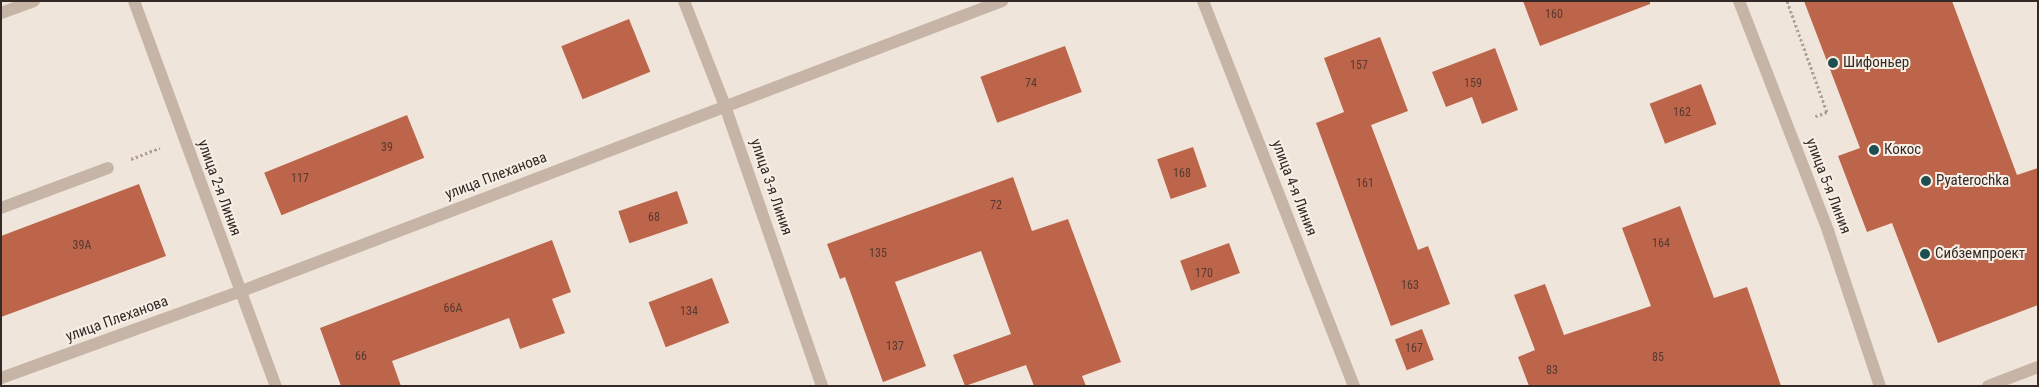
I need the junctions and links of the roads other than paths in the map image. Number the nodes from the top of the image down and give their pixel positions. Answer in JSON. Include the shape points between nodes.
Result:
{"nodes":[{"id":1,"x":34,"y":1,"type":"edge"},
{"id":2,"x":134,"y":1,"type":"edge"},
{"id":3,"x":684,"y":1,"type":"edge"},
{"id":4,"x":1002,"y":1,"type":"edge"},
{"id":5,"x":1203,"y":1,"type":"edge"},
{"id":6,"x":1739,"y":1,"type":"edge"},
{"id":7,"x":1,"y":13,"type":"edge"},
{"id":8,"x":725,"y":106,"type":"junction"},
{"id":9,"x":108,"y":168,"type":"road end"},
{"id":10,"x":1,"y":208,"type":"edge"},
{"id":11,"x":239,"y":292,"type":"junction"},
{"id":12,"x":2038,"y":367,"type":"edge"},
{"id":13,"x":1,"y":378,"type":"edge"},
{"id":14,"x":276,"y":386,"type":"edge"},
{"id":15,"x":822,"y":386,"type":"edge"},
{"id":16,"x":1354,"y":386,"type":"edge"},
{"id":17,"x":1880,"y":386,"type":"edge"},
{"id":18,"x":1988,"y":386,"type":"edge"}],
"edges":[{"from":1,"to":7,"type":"street"},
{"from":2,"to":11,"type":"street","name":"улица 2-я Линия"},
{"from":3,"to":8,"type":"street","name":"улица 3-я Линия"},
{"from":4,"to":8,"type":"street","name":"улица Плеханова"},
{"from":5,"to":16,"type":"street","name":"улица 4-я Линия"},
{"from":6,"to":17,"type":"street","name":"улица 5-я Линия","via":[[1828,231]]},
{"from":8,"to":11,"type":"street","name":"улица Плеханова"},
{"from":8,"to":15,"type":"street","name":"улица 3-я Линия"},
{"from":9,"to":10,"type":"street"},
{"from":11,"to":13,"type":"street","name":"улица Плеханова"},
{"from":11,"to":14,"type":"street","name":"улица 2-я Линия"},
{"from":12,"to":18,"type":"street"}]}
